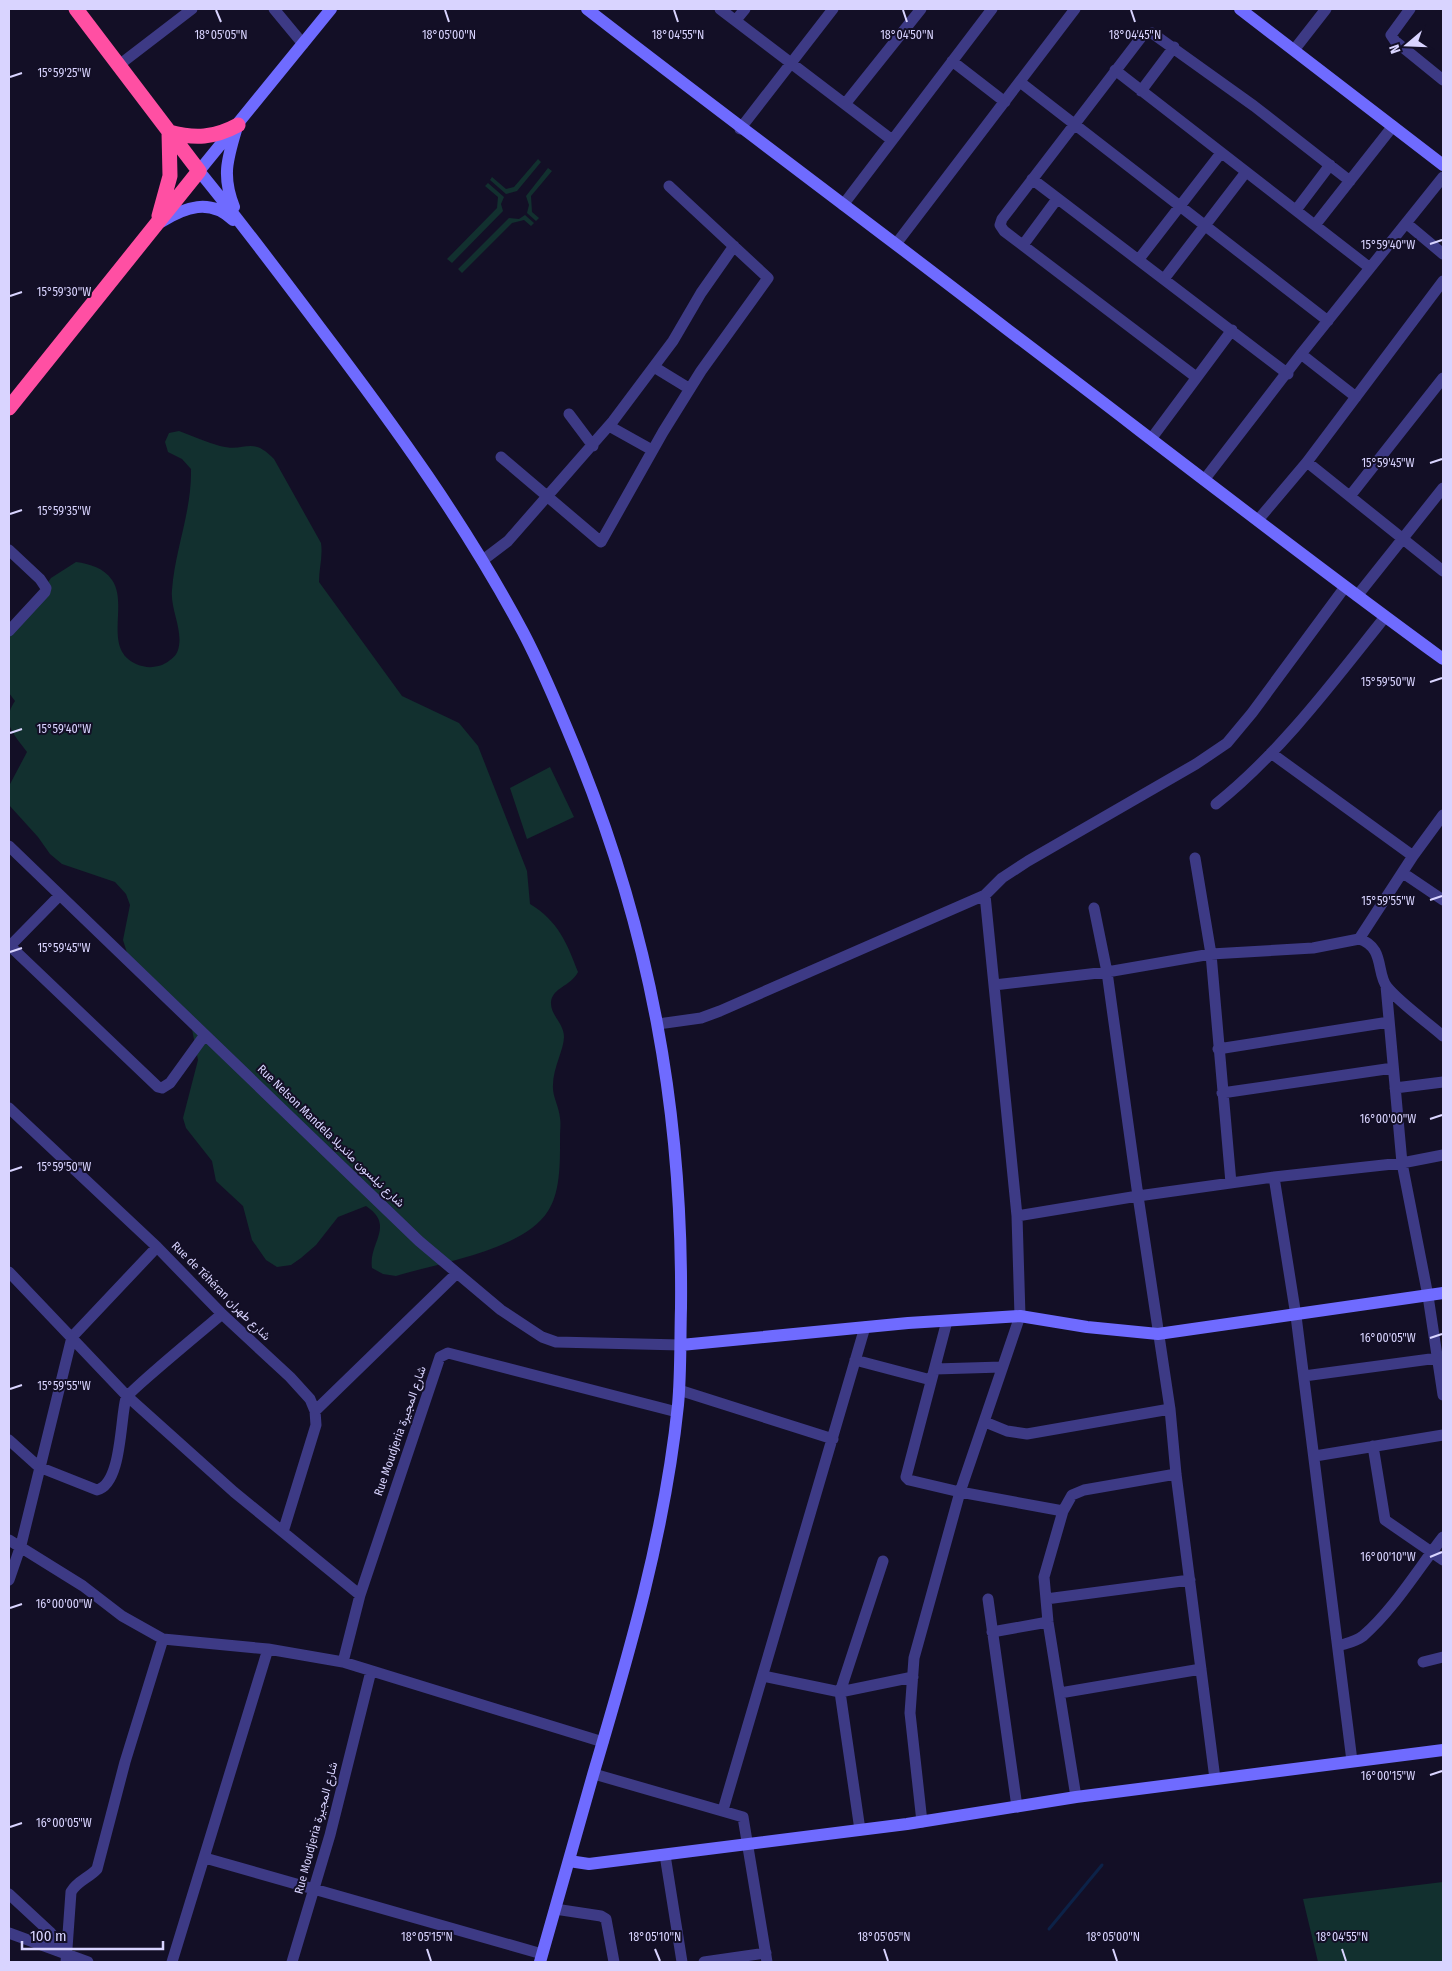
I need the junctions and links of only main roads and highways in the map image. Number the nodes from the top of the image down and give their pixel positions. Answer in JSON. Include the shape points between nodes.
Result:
{"nodes":[{"id":1,"x":76,"y":9,"type":"edge"},
{"id":2,"x":238,"y":125,"type":"road end"},
{"id":3,"x":170,"y":132,"type":"junction"},
{"id":4,"x":156,"y":225,"type":"junction"},
{"id":5,"x":9,"y":408,"type":"edge"}],
"edges":[{"from":1,"to":3,"type":"highway"},
{"from":2,"to":3,"type":"highway","via":[[199,138]]},
{"from":3,"to":4,"type":"highway","via":[[170,176]]},
{"from":3,"to":4,"type":"highway","via":[[199,171]]},
{"from":4,"to":5,"type":"highway"}]}
